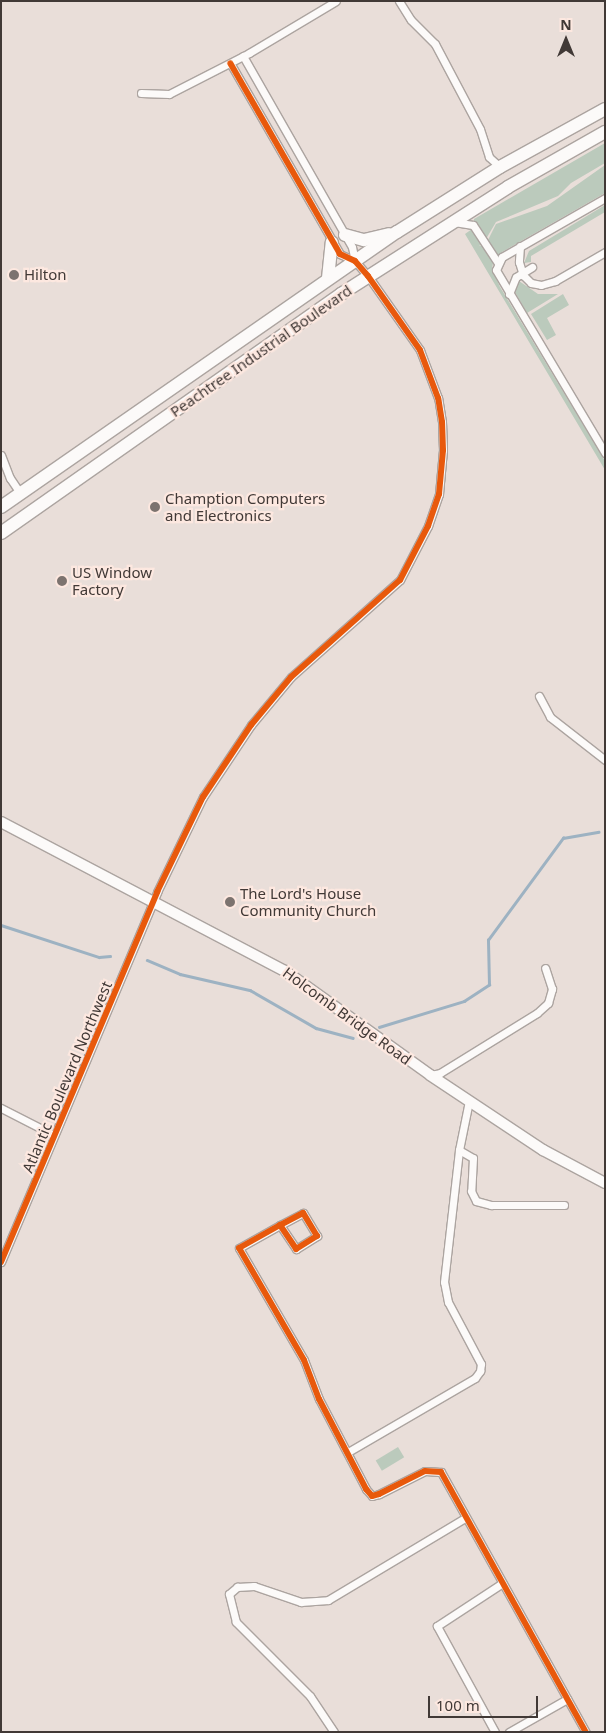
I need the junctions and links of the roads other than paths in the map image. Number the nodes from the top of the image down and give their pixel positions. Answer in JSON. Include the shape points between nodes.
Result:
{"nodes":[{"id":1,"x":336,"y":1,"type":"edge"},
{"id":2,"x":399,"y":1,"type":"edge"},
{"id":3,"x":246,"y":54,"type":"junction"},
{"id":4,"x":230,"y":63,"type":"junction"},
{"id":5,"x":142,"y":93,"type":"dead end"},
{"id":6,"x":605,"y":109,"type":"edge"},
{"id":7,"x":605,"y":132,"type":"edge"},
{"id":8,"x":500,"y":167,"type":"junction"},
{"id":9,"x":605,"y":198,"type":"edge"},
{"id":10,"x":454,"y":222,"type":"junction"},
{"id":11,"x":397,"y":232,"type":"junction"},
{"id":12,"x":345,"y":235,"type":"junction"},
{"id":13,"x":332,"y":242,"type":"junction"},
{"id":14,"x":520,"y":246,"type":"junction"},
{"id":15,"x":605,"y":252,"type":"edge"},
{"id":16,"x":355,"y":261,"type":"junction"},
{"id":17,"x":498,"y":263,"type":"junction"},
{"id":18,"x":532,"y":267,"type":"dead end"},
{"id":19,"x":522,"y":272,"type":"junction"},
{"id":20,"x":368,"y":276,"type":"junction"},
{"id":21,"x":328,"y":278,"type":"junction"},
{"id":22,"x":509,"y":294,"type":"junction"},
{"id":23,"x":605,"y":453,"type":"edge"},
{"id":24,"x":1,"y":455,"type":"edge"},
{"id":25,"x":20,"y":493,"type":"junction"},
{"id":26,"x":1,"y":507,"type":"edge"},
{"id":27,"x":1,"y":533,"type":"edge"},
{"id":28,"x":540,"y":696,"type":"dead end"},
{"id":29,"x":605,"y":760,"type":"edge"},
{"id":30,"x":1,"y":822,"type":"edge"},
{"id":31,"x":154,"y":902,"type":"junction"},
{"id":32,"x":545,"y":968,"type":"dead end"},
{"id":33,"x":430,"y":1075,"type":"junction"},
{"id":34,"x":469,"y":1100,"type":"junction"},
{"id":35,"x":1,"y":1108,"type":"edge"},
{"id":36,"x":54,"y":1135,"type":"junction"},
{"id":37,"x":459,"y":1150,"type":"junction"},
{"id":38,"x":605,"y":1183,"type":"edge"},
{"id":39,"x":564,"y":1205,"type":"dead end"},
{"id":40,"x":280,"y":1225,"type":"junction"},
{"id":41,"x":1,"y":1262,"type":"edge"},
{"id":42,"x":348,"y":1452,"type":"junction"},
{"id":43,"x":466,"y":1518,"type":"junction"},
{"id":44,"x":501,"y":1584,"type":"junction"},
{"id":45,"x":567,"y":1699,"type":"junction"},
{"id":46,"x":331,"y":1730,"type":"edge"},
{"id":47,"x":495,"y":1732,"type":"edge"},
{"id":48,"x":509,"y":1732,"type":"edge"},
{"id":49,"x":586,"y":1732,"type":"edge"}],
"edges":[{"from":1,"to":3,"type":"street"},
{"from":2,"to":8,"type":"street","via":[[410,20],[434,44],[480,129],[489,157]]},
{"from":3,"to":4,"type":"street"},
{"from":3,"to":12,"type":"street"},
{"from":4,"to":5,"type":"street","via":[[169,94]]},
{"from":4,"to":13,"type":"street"},
{"from":6,"to":8,"type":"highway","name":"Peachtree Industrial Boulevard"},
{"from":7,"to":10,"type":"highway","name":"Peachtree Industrial Boulevard"},
{"from":8,"to":11,"type":"highway","name":"Peachtree Industrial Boulevard"},
{"from":9,"to":14,"type":"street"},
{"from":10,"to":17,"type":"street","via":[[473,225]]},
{"from":10,"to":20,"type":"highway","name":"Peachtree Industrial Boulevard"},
{"from":11,"to":12,"type":"highway","via":[[364,240]]},
{"from":11,"to":16,"type":"highway","name":"Peachtree Industrial Boulevard"},
{"from":12,"to":16,"type":"street"},
{"from":13,"to":16,"type":"street","via":[[340,254]]},
{"from":13,"to":21,"type":"highway"},
{"from":14,"to":17,"type":"street"},
{"from":14,"to":19,"type":"street"},
{"from":15,"to":19,"type":"street","via":[[555,281],[541,285],[531,282]]},
{"from":16,"to":20,"type":"street","name":"Atlantic Boulevard Northwest"},
{"from":16,"to":21,"type":"highway","name":"Peachtree Industrial Boulevard"},
{"from":17,"to":22,"type":"street","via":[[496,270]]},
{"from":18,"to":19,"type":"street"},
{"from":19,"to":22,"type":"street","via":[[513,281]]},
{"from":20,"to":27,"type":"highway","name":"Peachtree Industrial Boulevard"},
{"from":20,"to":31,"type":"street","name":"Atlantic Boulevard Northwest","via":[[420,350],[438,398],[444,450],[439,494],[428,526],[400,580],[291,677],[251,725],[203,797]]},
{"from":21,"to":25,"type":"highway","name":"Peachtree Industrial Boulevard"},
{"from":22,"to":23,"type":"street"},
{"from":24,"to":25,"type":"street"},
{"from":25,"to":26,"type":"highway","name":"Peachtree Industrial Boulevard"},
{"from":28,"to":29,"type":"street","via":[[550,717]]},
{"from":30,"to":31,"type":"street","name":"Holcomb Bridge Road"},
{"from":31,"to":33,"type":"street","name":"Holcomb Bridge Road","via":[[285,971]]},
{"from":31,"to":36,"type":"street","name":"Atlantic Boulevard Northwest"},
{"from":32,"to":33,"type":"street","via":[[552,990],[548,1003],[537,1013]]},
{"from":33,"to":34,"type":"street","name":"Holcomb Bridge Road"},
{"from":34,"to":37,"type":"street"},
{"from":34,"to":38,"type":"street","name":"Holcomb Bridge Road","via":[[543,1150]]},
{"from":35,"to":36,"type":"street"},
{"from":36,"to":41,"type":"street","name":"Atlantic Boulevard Northwest"},
{"from":37,"to":39,"type":"street","via":[[473,1158],[472,1191],[476,1201],[491,1205]]},
{"from":37,"to":42,"type":"street","via":[[444,1282],[448,1302],[481,1364],[480,1371],[475,1378]]},
{"from":40,"to":40,"type":"street","via":[[303,1213],[317,1236],[296,1249]]},
{"from":40,"to":42,"type":"street","via":[[239,1248],[304,1360],[319,1399]]},
{"from":42,"to":43,"type":"street","via":[[372,1496],[425,1471],[440,1472]]},
{"from":43,"to":44,"type":"street"},
{"from":43,"to":46,"type":"street","via":[[328,1600],[302,1602],[254,1586],[237,1587],[229,1594],[236,1622],[310,1696]]},
{"from":44,"to":45,"type":"street"},
{"from":44,"to":47,"type":"street","via":[[437,1626]]},
{"from":45,"to":48,"type":"street"},
{"from":45,"to":49,"type":"street"}]}
